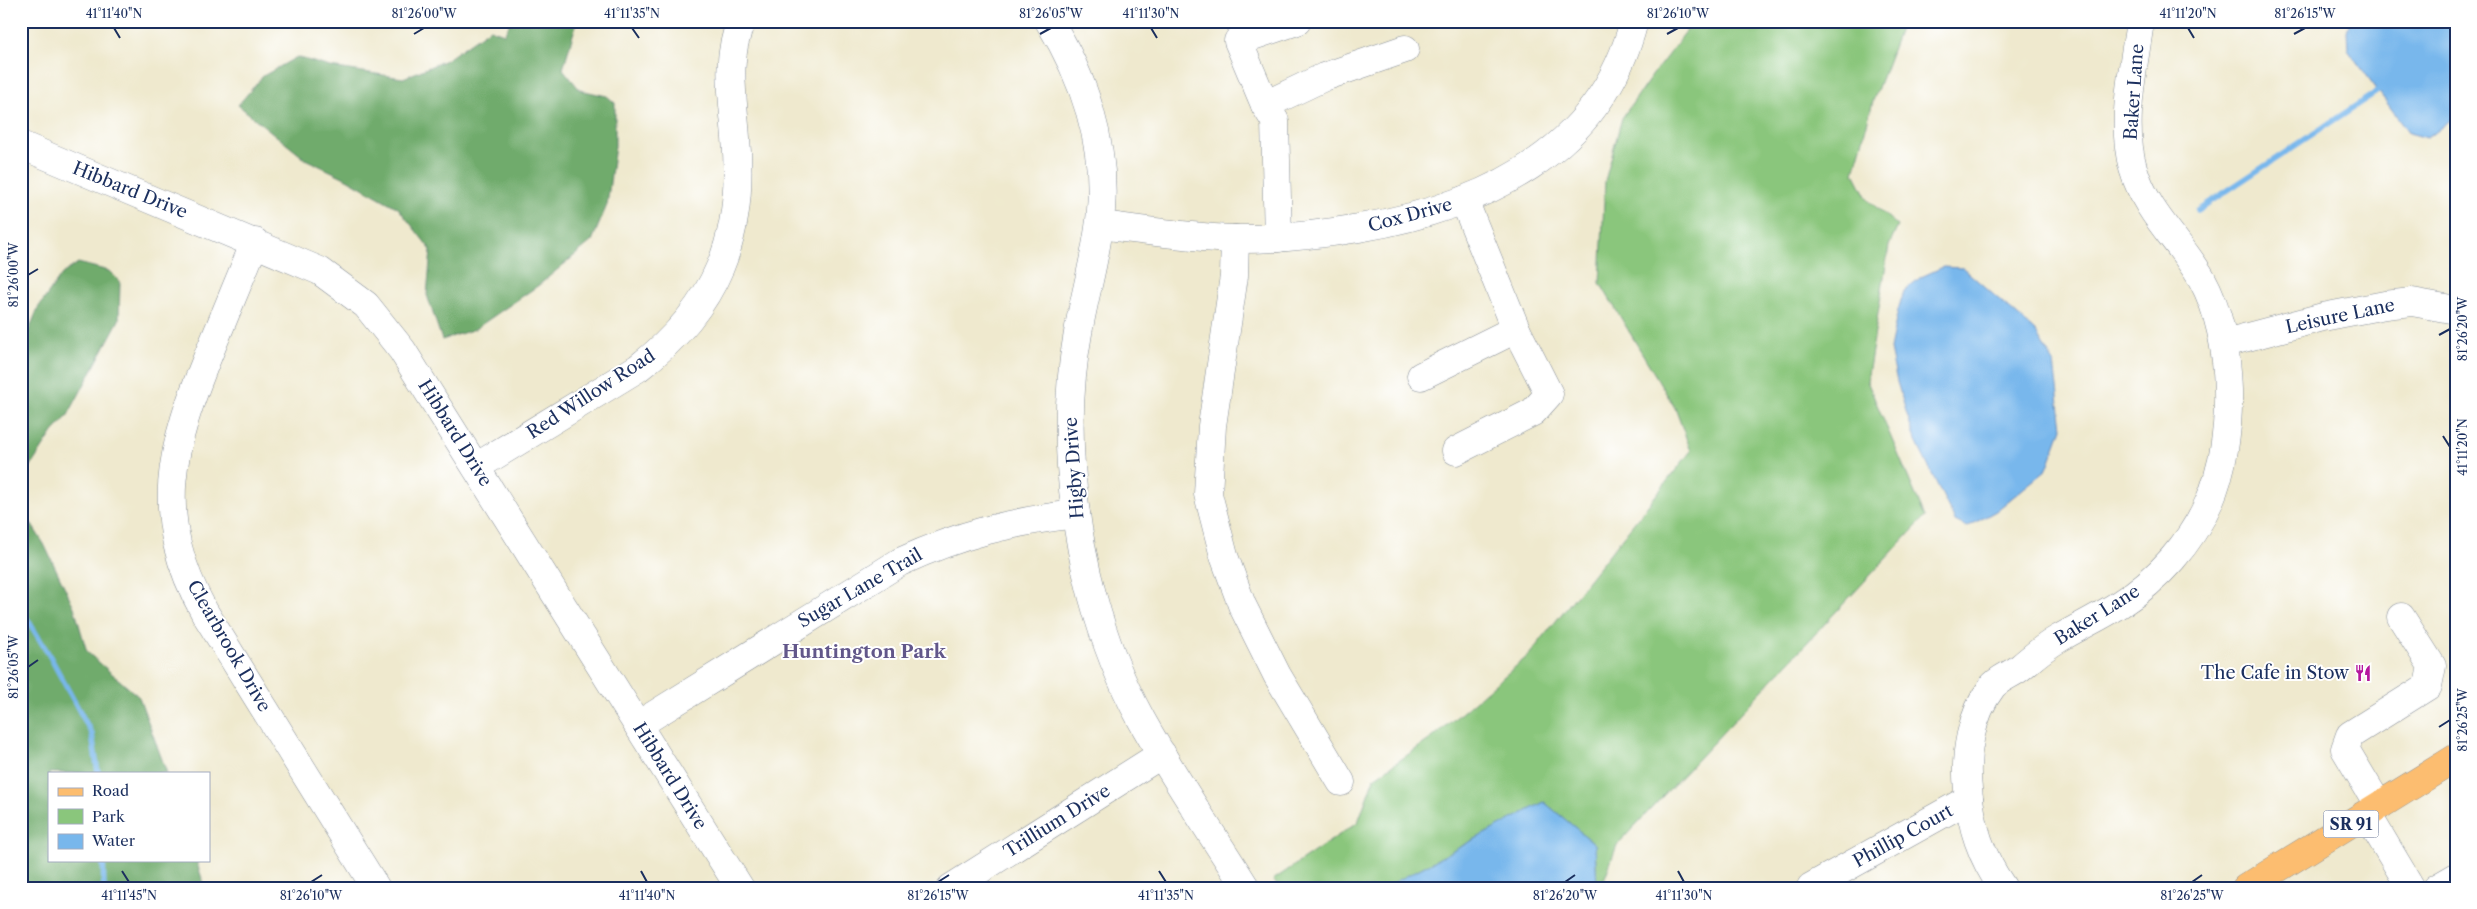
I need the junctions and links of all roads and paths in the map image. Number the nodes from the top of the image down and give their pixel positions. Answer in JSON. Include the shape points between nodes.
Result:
{"nodes":[{"id":1,"x":741,"y":21,"type":"edge"},
{"id":2,"x":1049,"y":21,"type":"edge"},
{"id":3,"x":1297,"y":21,"type":"edge"},
{"id":4,"x":1634,"y":21,"type":"edge"},
{"id":5,"x":2140,"y":21,"type":"edge"},
{"id":6,"x":1406,"y":49,"type":"dead end"},
{"id":7,"x":1265,"y":105,"type":"junction"},
{"id":8,"x":21,"y":145,"type":"edge"},
{"id":9,"x":1464,"y":200,"type":"junction"},
{"id":10,"x":1100,"y":225,"type":"junction"},
{"id":11,"x":1235,"y":238,"type":"junction"},
{"id":12,"x":1278,"y":238,"type":"junction"},
{"id":13,"x":255,"y":242,"type":"junction"},
{"id":14,"x":2456,"y":310,"type":"edge"},
{"id":15,"x":1516,"y":329,"type":"junction"},
{"id":16,"x":2225,"y":343,"type":"junction"},
{"id":17,"x":1421,"y":376,"type":"dead end"},
{"id":18,"x":1456,"y":451,"type":"dead end"},
{"id":19,"x":476,"y":467,"type":"junction"},
{"id":20,"x":1076,"y":514,"type":"junction"},
{"id":21,"x":2401,"y":617,"type":"dead end"},
{"id":22,"x":638,"y":725,"type":"junction"},
{"id":23,"x":1162,"y":754,"type":"junction"},
{"id":24,"x":2456,"y":758,"type":"edge"},
{"id":25,"x":1341,"y":782,"type":"dead end"},
{"id":26,"x":1969,"y":799,"type":"junction"},
{"id":27,"x":2373,"y":810,"type":"junction"},
{"id":28,"x":2456,"y":877,"type":"edge"},
{"id":29,"x":1811,"y":887,"type":"edge"},
{"id":30,"x":376,"y":888,"type":"edge"},
{"id":31,"x":740,"y":888,"type":"edge"},
{"id":32,"x":951,"y":888,"type":"edge"},
{"id":33,"x":1246,"y":888,"type":"edge"},
{"id":34,"x":2003,"y":888,"type":"edge"},
{"id":35,"x":2246,"y":888,"type":"edge"},
{"id":36,"x":2411,"y":888,"type":"edge"},
{"id":37,"x":2437,"y":888,"type":"edge"}],
"edges":[{"from":1,"to":19,"type":"street","name":"Red Willow Road","via":[[730,74],[738,159],[737,210],[732,236],[714,280],[686,324],[638,368]]},
{"from":2,"to":10,"type":"street","name":"Higby Drive","via":[[1078,74],[1091,114],[1102,187]]},
{"from":3,"to":7,"type":"street","via":[[1238,41]]},
{"from":4,"to":9,"type":"street","name":"Cox Drive","via":[[1615,72],[1597,102],[1572,131],[1544,157],[1512,179]]},
{"from":5,"to":16,"type":"street","name":"Baker Lane","via":[[2129,113],[2132,165],[2142,195],[2202,279],[2217,309]]},
{"from":6,"to":7,"type":"street","via":[[1324,77]]},
{"from":7,"to":12,"type":"street","via":[[1275,121]]},
{"from":8,"to":13,"type":"street","name":"Hibbard Drive"},
{"from":9,"to":12,"type":"street","name":"Cox Drive","via":[[1382,224]]},
{"from":9,"to":15,"type":"street"},
{"from":10,"to":11,"type":"street","name":"Cox Drive"},
{"from":10,"to":20,"type":"street","name":"Higby Drive","via":[[1072,366],[1070,420]]},
{"from":11,"to":12,"type":"street","name":"Cox Drive"},
{"from":11,"to":25,"type":"street","via":[[1234,276],[1212,426],[1208,494],[1224,556],[1242,605],[1277,675]]},
{"from":13,"to":19,"type":"street","name":"Hibbard Drive","via":[[320,271],[366,305],[402,350]]},
{"from":13,"to":30,"type":"street","name":"Clearbrook Drive","via":[[180,429],[171,488],[174,531],[187,575],[205,613]]},
{"from":14,"to":16,"type":"street","name":"Leisure Lane","via":[[2412,302],[2385,305],[2323,317]]},
{"from":15,"to":17,"type":"street"},
{"from":15,"to":18,"type":"street","via":[[1549,394],[1534,412]]},
{"from":16,"to":26,"type":"street","name":"Baker Lane","via":[[2227,410],[2224,442],[2210,499],[2198,525],[2145,586],[2100,617],[2056,640],[1994,685],[1982,705],[1968,751]]},
{"from":19,"to":22,"type":"street","name":"Hibbard Drive"},
{"from":20,"to":22,"type":"street","name":"Sugar Lane Trail","via":[[995,526],[935,546],[900,562]]},
{"from":20,"to":23,"type":"street","name":"Higby Drive","via":[[1092,593],[1108,645],[1140,718]]},
{"from":21,"to":27,"type":"street","via":[[2432,666],[2428,686],[2350,735],[2345,749]]},
{"from":22,"to":31,"type":"street","name":"Hibbard Drive"},
{"from":23,"to":32,"type":"street","name":"Trillium Drive"},
{"from":23,"to":33,"type":"street","name":"Higby Drive"},
{"from":24,"to":27,"type":"main road","number":"SR 91"},
{"from":26,"to":29,"type":"street","name":"Phillip Court"},
{"from":26,"to":34,"type":"street","name":"Baker Lane","via":[[1971,822],[1980,851]]},
{"from":27,"to":35,"type":"main road","number":"SR 91"},
{"from":27,"to":36,"type":"street"},
{"from":28,"to":37,"type":"street"}]}
